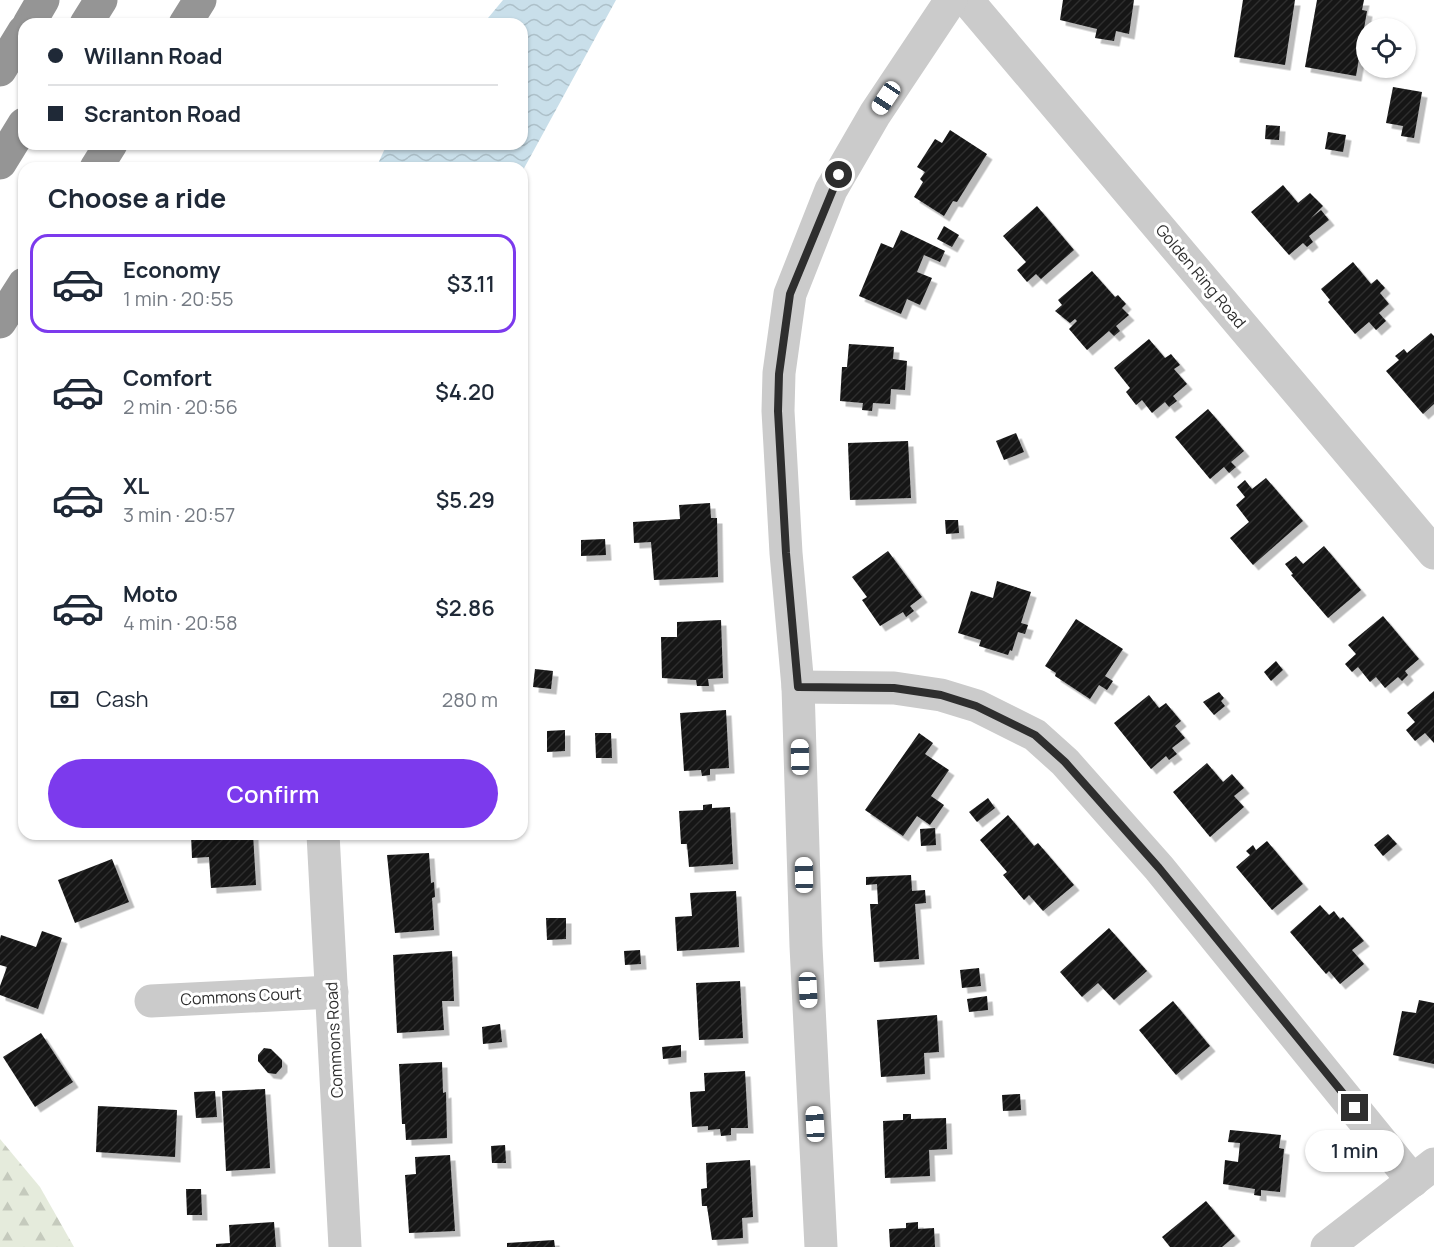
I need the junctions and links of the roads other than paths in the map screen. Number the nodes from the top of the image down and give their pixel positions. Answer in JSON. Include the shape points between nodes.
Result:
{"nodes":[{"id":1,"x":43,"y":0,"type":"edge"},
{"id":2,"x":101,"y":0,"type":"edge"},
{"id":3,"x":200,"y":0,"type":"edge"},
{"id":4,"x":951,"y":0,"type":"edge"},
{"id":5,"x":967,"y":0,"type":"edge"},
{"id":6,"x":32,"y":18,"type":"edge"},
{"id":7,"x":90,"y":18,"type":"edge"},
{"id":8,"x":189,"y":18,"type":"edge"},
{"id":9,"x":18,"y":42,"type":"edge"},
{"id":10,"x":0,"y":70,"type":"edge"},
{"id":11,"x":18,"y":134,"type":"edge"},
{"id":12,"x":0,"y":163,"type":"edge"},
{"id":13,"x":18,"y":294,"type":"edge"},
{"id":14,"x":0,"y":322,"type":"edge"},
{"id":15,"x":1434,"y":553,"type":"edge"},
{"id":16,"x":798,"y":687,"type":"junction"},
{"id":17,"x":323,"y":840,"type":"edge"},
{"id":18,"x":332,"y":992,"type":"junction"},
{"id":19,"x":151,"y":1001,"type":"dead end"},
{"id":20,"x":1423,"y":1172,"type":"edge"},
{"id":21,"x":345,"y":1247,"type":"edge"},
{"id":22,"x":821,"y":1247,"type":"edge"},
{"id":23,"x":1327,"y":1247,"type":"edge"}],
"edges":[{"from":1,"to":6,"type":"highway"},
{"from":2,"to":7,"type":"highway"},
{"from":3,"to":8,"type":"highway"},
{"from":4,"to":16,"type":"street","via":[[847,160],[790,294],[778,411]]},
{"from":5,"to":15,"type":"street","name":"Golden Ring Road"},
{"from":9,"to":10,"type":"highway"},
{"from":11,"to":12,"type":"highway"},
{"from":13,"to":14,"type":"highway"},
{"from":16,"to":20,"type":"street","via":[[894,688],[941,695],[976,706],[1035,735],[1065,762]]},
{"from":16,"to":22,"type":"street"},
{"from":17,"to":18,"type":"street","name":"Commons Road"},
{"from":18,"to":19,"type":"street","name":"Commons Court"},
{"from":18,"to":21,"type":"street","name":"Commons Road"},
{"from":20,"to":23,"type":"street"}]}
